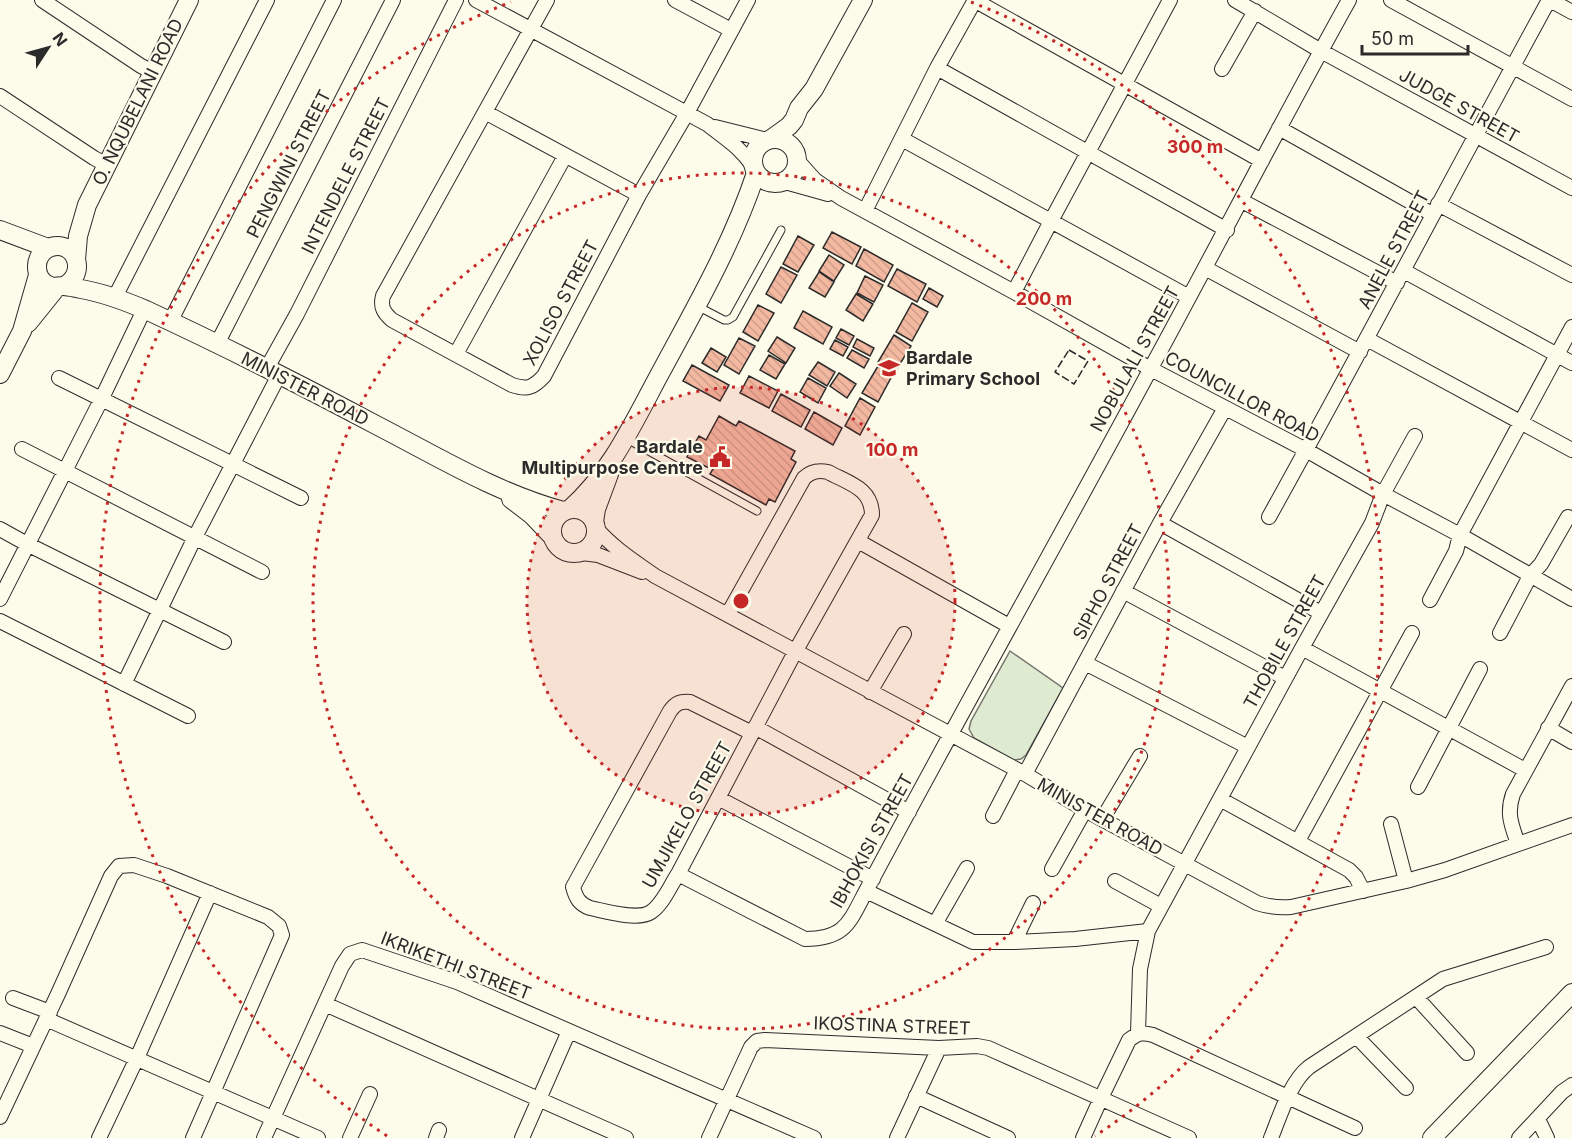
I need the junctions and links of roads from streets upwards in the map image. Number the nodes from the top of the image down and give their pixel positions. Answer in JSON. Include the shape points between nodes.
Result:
{"nodes":[{"id":1,"x":42,"y":0,"type":"edge"},
{"id":2,"x":189,"y":0,"type":"edge"},
{"id":3,"x":267,"y":0,"type":"edge"},
{"id":4,"x":334,"y":0,"type":"edge"},
{"id":5,"x":393,"y":0,"type":"edge"},
{"id":6,"x":456,"y":0,"type":"edge"},
{"id":7,"x":476,"y":0,"type":"edge"},
{"id":8,"x":547,"y":0,"type":"edge"},
{"id":9,"x":675,"y":0,"type":"edge"},
{"id":10,"x":748,"y":0,"type":"edge"},
{"id":11,"x":863,"y":0,"type":"edge"},
{"id":12,"x":975,"y":0,"type":"edge"},
{"id":13,"x":1170,"y":0,"type":"edge"},
{"id":14,"x":1235,"y":0,"type":"edge"},
{"id":15,"x":1349,"y":0,"type":"edge"},
{"id":16,"x":1391,"y":0,"type":"edge"},
{"id":17,"x":1550,"y":0,"type":"edge"},
{"id":18,"x":1255,"y":11,"type":"junction"},
{"id":19,"x":1572,"y":12,"type":"edge"},
{"id":20,"x":530,"y":29,"type":"junction"},
{"id":21,"x":731,"y":30,"type":"junction"},
{"id":22,"x":1321,"y":51,"type":"junction"},
{"id":23,"x":1513,"y":66,"type":"junction"},
{"id":24,"x":937,"y":68,"type":"junction"},
{"id":25,"x":1222,"y":69,"type":"dead end"},
{"id":26,"x":153,"y":72,"type":"junction"},
{"id":27,"x":1125,"y":84,"type":"junction"},
{"id":28,"x":814,"y":89,"type":"junction"},
{"id":29,"x":0,"y":96,"type":"edge"},
{"id":30,"x":1572,"y":99,"type":"edge"},
{"id":31,"x":485,"y":112,"type":"junction"},
{"id":32,"x":687,"y":113,"type":"junction"},
{"id":33,"x":707,"y":124,"type":"junction"},
{"id":34,"x":1279,"y":128,"type":"junction"},
{"id":35,"x":1475,"y":136,"type":"junction"},
{"id":36,"x":902,"y":139,"type":"junction"},
{"id":37,"x":769,"y":140,"type":"junction"},
{"id":38,"x":1088,"y":152,"type":"junction"},
{"id":39,"x":566,"y":156,"type":"junction"},
{"id":40,"x":796,"y":156,"type":"junction"},
{"id":41,"x":1262,"y":161,"type":"junction"},
{"id":42,"x":107,"y":165,"type":"junction"},
{"id":43,"x":754,"y":170,"type":"junction"},
{"id":44,"x":781,"y":183,"type":"junction"},
{"id":45,"x":1572,"y":188,"type":"edge"},
{"id":46,"x":639,"y":195,"type":"junction"},
{"id":47,"x":841,"y":198,"type":"junction"},
{"id":48,"x":1242,"y":201,"type":"junction"},
{"id":49,"x":87,"y":205,"type":"junction"},
{"id":50,"x":1435,"y":209,"type":"junction"},
{"id":51,"x":865,"y":211,"type":"junction"},
{"id":52,"x":1051,"y":221,"type":"junction"},
{"id":53,"x":1,"y":230,"type":"edge"},
{"id":54,"x":1227,"y":230,"type":"junction"},
{"id":55,"x":730,"y":240,"type":"junction"},
{"id":56,"x":50,"y":248,"type":"junction"},
{"id":57,"x":77,"y":261,"type":"junction"},
{"id":58,"x":1205,"y":268,"type":"junction"},
{"id":59,"x":37,"y":270,"type":"junction"},
{"id":60,"x":1572,"y":275,"type":"edge"},
{"id":61,"x":1401,"y":277,"type":"junction"},
{"id":62,"x":61,"y":287,"type":"junction"},
{"id":63,"x":1014,"y":292,"type":"junction"},
{"id":64,"x":115,"y":297,"type":"junction"},
{"id":65,"x":1190,"y":297,"type":"junction"},
{"id":66,"x":144,"y":310,"type":"junction"},
{"id":67,"x":170,"y":322,"type":"junction"},
{"id":68,"x":1572,"y":327,"type":"edge"},
{"id":69,"x":22,"y":331,"type":"junction"},
{"id":70,"x":1367,"y":339,"type":"junction"},
{"id":71,"x":217,"y":344,"type":"junction"},
{"id":72,"x":1360,"y":352,"type":"junction"},
{"id":73,"x":456,"y":354,"type":"junction"},
{"id":74,"x":1557,"y":355,"type":"junction"},
{"id":75,"x":1572,"y":363,"type":"edge"},
{"id":76,"x":1151,"y":369,"type":"junction"},
{"id":77,"x":273,"y":372,"type":"junction"},
{"id":78,"x":0,"y":374,"type":"edge"},
{"id":79,"x":59,"y":378,"type":"dead end"},
{"id":80,"x":102,"y":398,"type":"junction"},
{"id":81,"x":1225,"y":408,"type":"junction"},
{"id":82,"x":1521,"y":422,"type":"junction"},
{"id":83,"x":1415,"y":436,"type":"dead end"},
{"id":84,"x":621,"y":445,"type":"junction"},
{"id":85,"x":22,"y":449,"type":"dead end"},
{"id":86,"x":1306,"y":450,"type":"junction"},
{"id":87,"x":1572,"y":450,"type":"edge"},
{"id":88,"x":232,"y":464,"type":"junction"},
{"id":89,"x":64,"y":471,"type":"junction"},
{"id":90,"x":493,"y":486,"type":"junction"},
{"id":91,"x":1383,"y":494,"type":"junction"},
{"id":92,"x":301,"y":498,"type":"dead end"},
{"id":93,"x":567,"y":510,"type":"junction"},
{"id":94,"x":1269,"y":517,"type":"dead end"},
{"id":95,"x":1568,"y":517,"type":"dead end"},
{"id":96,"x":1160,"y":523,"type":"junction"},
{"id":97,"x":595,"y":525,"type":"junction"},
{"id":98,"x":0,"y":529,"type":"edge"},
{"id":99,"x":1460,"y":535,"type":"junction"},
{"id":100,"x":552,"y":536,"type":"junction"},
{"id":101,"x":195,"y":537,"type":"junction"},
{"id":102,"x":858,"y":541,"type":"junction"},
{"id":103,"x":27,"y":544,"type":"junction"},
{"id":104,"x":582,"y":553,"type":"junction"},
{"id":105,"x":262,"y":572,"type":"dead end"},
{"id":106,"x":655,"y":576,"type":"junction"},
{"id":107,"x":1530,"y":576,"type":"junction"},
{"id":108,"x":1123,"y":591,"type":"junction"},
{"id":109,"x":0,"y":599,"type":"edge"},
{"id":110,"x":1572,"y":599,"type":"edge"},
{"id":111,"x":1430,"y":600,"type":"dead end"},
{"id":112,"x":159,"y":610,"type":"junction"},
{"id":113,"x":1321,"y":613,"type":"junction"},
{"id":114,"x":728,"y":614,"type":"junction"},
{"id":115,"x":0,"y":621,"type":"edge"},
{"id":116,"x":1009,"y":626,"type":"junction"},
{"id":117,"x":1412,"y":633,"type":"dead end"},
{"id":118,"x":1500,"y":633,"type":"dead end"},
{"id":119,"x":904,"y":634,"type":"dead end"},
{"id":120,"x":224,"y":642,"type":"dead end"},
{"id":121,"x":1302,"y":648,"type":"junction"},
{"id":122,"x":795,"y":652,"type":"junction"},
{"id":123,"x":1085,"y":663,"type":"junction"},
{"id":124,"x":1480,"y":669,"type":"dead end"},
{"id":125,"x":1285,"y":678,"type":"junction"},
{"id":126,"x":124,"y":684,"type":"junction"},
{"id":127,"x":1572,"y":686,"type":"edge"},
{"id":128,"x":1380,"y":691,"type":"junction"},
{"id":129,"x":870,"y":692,"type":"junction"},
{"id":130,"x":188,"y":716,"type":"dead end"},
{"id":131,"x":1449,"y":728,"type":"junction"},
{"id":132,"x":1548,"y":728,"type":"junction"},
{"id":133,"x":753,"y":730,"type":"junction"},
{"id":134,"x":951,"y":735,"type":"junction"},
{"id":135,"x":1572,"y":742,"type":"edge"},
{"id":136,"x":1248,"y":747,"type":"junction"},
{"id":137,"x":1140,"y":756,"type":"dead end"},
{"id":138,"x":1525,"y":770,"type":"junction"},
{"id":139,"x":1021,"y":772,"type":"junction"},
{"id":140,"x":1418,"y":787,"type":"dead end"},
{"id":141,"x":717,"y":798,"type":"junction"},
{"id":142,"x":1220,"y":799,"type":"junction"},
{"id":143,"x":1085,"y":810,"type":"junction"},
{"id":144,"x":909,"y":812,"type":"junction"},
{"id":145,"x":993,"y":816,"type":"dead end"},
{"id":146,"x":1103,"y":818,"type":"junction"},
{"id":147,"x":1391,"y":824,"type":"dead end"},
{"id":148,"x":1572,"y":825,"type":"edge"},
{"id":149,"x":1299,"y":842,"type":"junction"},
{"id":150,"x":1518,"y":844,"type":"junction"},
{"id":151,"x":1184,"y":863,"type":"junction"},
{"id":152,"x":966,"y":868,"type":"dead end"},
{"id":153,"x":1052,"y":869,"type":"dead end"},
{"id":154,"x":678,"y":874,"type":"junction"},
{"id":155,"x":1115,"y":881,"type":"dead end"},
{"id":156,"x":1406,"y":881,"type":"junction"},
{"id":157,"x":870,"y":885,"type":"junction"},
{"id":158,"x":1363,"y":891,"type":"junction"},
{"id":159,"x":210,"y":893,"type":"junction"},
{"id":160,"x":1033,"y":903,"type":"dead end"},
{"id":161,"x":1161,"y":906,"type":"junction"},
{"id":162,"x":935,"y":924,"type":"junction"},
{"id":163,"x":1148,"y":931,"type":"junction"},
{"id":164,"x":1014,"y":942,"type":"junction"},
{"id":165,"x":1546,"y":947,"type":"dead end"},
{"id":166,"x":1572,"y":993,"type":"edge"},
{"id":167,"x":1416,"y":997,"type":"junction"},
{"id":168,"x":13,"y":998,"type":"dead end"},
{"id":169,"x":325,"y":1004,"type":"junction"},
{"id":170,"x":48,"y":1015,"type":"junction"},
{"id":171,"x":569,"y":1031,"type":"junction"},
{"id":172,"x":0,"y":1033,"type":"edge"},
{"id":173,"x":1138,"y":1034,"type":"junction"},
{"id":174,"x":1356,"y":1035,"type":"junction"},
{"id":175,"x":33,"y":1046,"type":"junction"},
{"id":176,"x":939,"y":1048,"type":"junction"},
{"id":177,"x":1467,"y":1053,"type":"dead end"},
{"id":178,"x":137,"y":1058,"type":"junction"},
{"id":179,"x":1572,"y":1084,"type":"edge"},
{"id":180,"x":1406,"y":1088,"type":"dead end"},
{"id":181,"x":213,"y":1093,"type":"junction"},
{"id":182,"x":370,"y":1094,"type":"dead end"},
{"id":183,"x":916,"y":1096,"type":"junction"},
{"id":184,"x":1288,"y":1097,"type":"junction"},
{"id":185,"x":539,"y":1098,"type":"junction"},
{"id":186,"x":1101,"y":1098,"type":"junction"},
{"id":187,"x":726,"y":1099,"type":"junction"},
{"id":188,"x":0,"y":1117,"type":"edge"},
{"id":189,"x":273,"y":1118,"type":"junction"},
{"id":190,"x":1538,"y":1119,"type":"junction"},
{"id":191,"x":1355,"y":1128,"type":"dead end"},
{"id":192,"x":99,"y":1138,"type":"edge"},
{"id":193,"x":193,"y":1138,"type":"edge"},
{"id":194,"x":264,"y":1138,"type":"edge"},
{"id":195,"x":318,"y":1138,"type":"edge"},
{"id":196,"x":350,"y":1138,"type":"edge"},
{"id":197,"x":522,"y":1138,"type":"edge"},
{"id":198,"x":626,"y":1138,"type":"edge"},
{"id":199,"x":709,"y":1138,"type":"edge"},
{"id":200,"x":814,"y":1138,"type":"edge"},
{"id":201,"x":897,"y":1138,"type":"edge"},
{"id":202,"x":1008,"y":1138,"type":"edge"},
{"id":203,"x":1083,"y":1138,"type":"edge"},
{"id":204,"x":1190,"y":1138,"type":"edge"},
{"id":205,"x":1271,"y":1138,"type":"edge"},
{"id":206,"x":1432,"y":1138,"type":"edge"},
{"id":207,"x":1519,"y":1138,"type":"edge"},
{"id":208,"x":1547,"y":1138,"type":"edge"}],
"edges":[{"from":1,"to":26,"type":"street"},
{"from":2,"to":26,"type":"street","name":"O. NQUBELANI ROAD"},
{"from":3,"to":64,"type":"street"},
{"from":4,"to":67,"type":"street"},
{"from":5,"to":71,"type":"street","name":"PENGWINI STREET"},
{"from":6,"to":77,"type":"street","name":"INTENDELE STREET","via":[[302,304]]},
{"from":7,"to":20,"type":"street"},
{"from":8,"to":20,"type":"street"},
{"from":9,"to":21,"type":"street"},
{"from":10,"to":21,"type":"street","name":"XOLISO STREET"},
{"from":11,"to":28,"type":"street"},
{"from":12,"to":24,"type":"street"},
{"from":12,"to":27,"type":"street"},
{"from":13,"to":27,"type":"street"},
{"from":14,"to":18,"type":"street","name":"JUDGE STREET"},
{"from":15,"to":22,"type":"street","name":"NOBULALI STREET"},
{"from":16,"to":23,"type":"street"},
{"from":17,"to":19,"type":"street"},
{"from":17,"to":23,"type":"street","name":"ANELE STREET"},
{"from":18,"to":22,"type":"street","name":"JUDGE STREET"},
{"from":18,"to":25,"type":"street"},
{"from":20,"to":31,"type":"street"},
{"from":20,"to":32,"type":"street"},
{"from":21,"to":32,"type":"street","name":"XOLISO STREET"},
{"from":22,"to":34,"type":"street","name":"NOBULALI STREET"},
{"from":22,"to":35,"type":"street","name":"JUDGE STREET"},
{"from":23,"to":30,"type":"street"},
{"from":23,"to":35,"type":"street","name":"ANELE STREET"},
{"from":24,"to":36,"type":"street"},
{"from":24,"to":38,"type":"street"},
{"from":26,"to":42,"type":"street","name":"O. NQUBELANI ROAD"},
{"from":27,"to":38,"type":"street"},
{"from":27,"to":41,"type":"street"},
{"from":28,"to":37,"type":"street","via":[[789,126]]},
{"from":28,"to":40,"type":"street"},
{"from":29,"to":42,"type":"street"},
{"from":31,"to":39,"type":"street"},
{"from":31,"to":73,"type":"street","name":"XOLISO STREET","via":[[383,296],[382,306],[392,320]]},
{"from":32,"to":33,"type":"street"},
{"from":32,"to":46,"type":"street","name":"XOLISO STREET"},
{"from":33,"to":37,"type":"street"},
{"from":33,"to":43,"type":"street","via":[[744,153]]},
{"from":34,"to":41,"type":"street","name":"NOBULALI STREET"},
{"from":34,"to":50,"type":"street"},
{"from":35,"to":45,"type":"street","name":"JUDGE STREET"},
{"from":35,"to":50,"type":"street","name":"ANELE STREET"},
{"from":36,"to":51,"type":"street"},
{"from":36,"to":52,"type":"street"},
{"from":37,"to":40,"type":"street","via":[[786,142]]},
{"from":37,"to":43,"type":"street","via":[[756,148]]},
{"from":38,"to":52,"type":"street"},
{"from":38,"to":54,"type":"street"},
{"from":39,"to":46,"type":"street"},
{"from":39,"to":73,"type":"street"},
{"from":40,"to":44,"type":"street","via":[[794,173]]},
{"from":40,"to":47,"type":"street","name":"COUNCILLOR ROAD","via":[[815,180]]},
{"from":41,"to":48,"type":"street","name":"NOBULALI STREET"},
{"from":42,"to":49,"type":"street","name":"O. NQUBELANI ROAD"},
{"from":43,"to":44,"type":"street","via":[[765,182]]},
{"from":43,"to":55,"type":"street"},
{"from":44,"to":47,"type":"street","name":"COUNCILLOR ROAD"},
{"from":44,"to":55,"type":"street","via":[[760,200]]},
{"from":46,"to":73,"type":"street","name":"XOLISO STREET","via":[[538,383],[522,388],[512,385]]},
{"from":47,"to":51,"type":"street","name":"COUNCILLOR ROAD"},
{"from":48,"to":54,"type":"street","name":"NOBULALI STREET"},
{"from":48,"to":61,"type":"street"},
{"from":49,"to":56,"type":"street","name":"O. NQUBELANI ROAD"},
{"from":49,"to":57,"type":"street","name":"O. NQUBELANI ROAD","via":[[78,237]]},
{"from":50,"to":60,"type":"street"},
{"from":50,"to":61,"type":"street","name":"ANELE STREET"},
{"from":51,"to":63,"type":"street","name":"COUNCILLOR ROAD"},
{"from":52,"to":63,"type":"street"},
{"from":52,"to":65,"type":"street"},
{"from":53,"to":56,"type":"street"},
{"from":53,"to":59,"type":"street"},
{"from":54,"to":58,"type":"street","name":"NOBULALI STREET"},
{"from":55,"to":84,"type":"street"},
{"from":56,"to":57,"type":"street","via":[[69,250]]},
{"from":56,"to":59,"type":"street","via":[[40,255]]},
{"from":57,"to":62,"type":"street","via":[[74,279]]},
{"from":57,"to":64,"type":"street","name":"MINISTER ROAD"},
{"from":58,"to":65,"type":"street","name":"NOBULALI STREET"},
{"from":58,"to":72,"type":"street"},
{"from":59,"to":62,"type":"street","via":[[46,284]]},
{"from":59,"to":69,"type":"street"},
{"from":61,"to":70,"type":"street","name":"ANELE STREET"},
{"from":61,"to":74,"type":"street"},
{"from":62,"to":64,"type":"street","name":"MINISTER ROAD"},
{"from":62,"to":69,"type":"street"},
{"from":63,"to":76,"type":"street","name":"COUNCILLOR ROAD"},
{"from":64,"to":66,"type":"street","name":"MINISTER ROAD"},
{"from":65,"to":76,"type":"street","name":"NOBULALI STREET"},
{"from":66,"to":67,"type":"street","name":"MINISTER ROAD"},
{"from":66,"to":80,"type":"street"},
{"from":67,"to":71,"type":"street","name":"MINISTER ROAD"},
{"from":68,"to":74,"type":"street"},
{"from":69,"to":78,"type":"street"},
{"from":70,"to":72,"type":"street","name":"ANELE STREET"},
{"from":70,"to":82,"type":"street"},
{"from":71,"to":77,"type":"street","name":"MINISTER ROAD"},
{"from":72,"to":86,"type":"street","name":"ANELE STREET"},
{"from":74,"to":75,"type":"street"},
{"from":74,"to":82,"type":"street"},
{"from":76,"to":81,"type":"street","name":"COUNCILLOR ROAD"},
{"from":76,"to":116,"type":"street","name":"NOBULALI STREET"},
{"from":77,"to":88,"type":"street","name":"INTENDELE STREET"},
{"from":77,"to":90,"type":"street","name":"MINISTER ROAD"},
{"from":79,"to":80,"type":"street"},
{"from":80,"to":88,"type":"street"},
{"from":80,"to":89,"type":"street"},
{"from":81,"to":86,"type":"street","name":"COUNCILLOR ROAD"},
{"from":81,"to":96,"type":"street","name":"SIPHO STREET"},
{"from":82,"to":87,"type":"street"},
{"from":82,"to":99,"type":"street"},
{"from":83,"to":91,"type":"street","name":"THOBILE STREET"},
{"from":84,"to":93,"type":"street","via":[[591,489]]},
{"from":84,"to":97,"type":"street","via":[[599,501]]},
{"from":85,"to":89,"type":"street"},
{"from":86,"to":91,"type":"street","name":"COUNCILLOR ROAD"},
{"from":86,"to":94,"type":"street","name":"ANELE STREET"},
{"from":88,"to":92,"type":"street"},
{"from":88,"to":101,"type":"street","name":"INTENDELE STREET"},
{"from":89,"to":101,"type":"street"},
{"from":89,"to":103,"type":"street"},
{"from":90,"to":93,"type":"street","name":"MINISTER ROAD","via":[[547,507]]},
{"from":90,"to":100,"type":"street","name":"MINISTER ROAD","via":[[532,515]]},
{"from":91,"to":99,"type":"street","name":"COUNCILLOR ROAD"},
{"from":91,"to":113,"type":"street","name":"THOBILE STREET","via":[[1372,523]]},
{"from":93,"to":97,"type":"street","via":[[585,512]]},
{"from":93,"to":100,"type":"street","via":[[553,522]]},
{"from":95,"to":107,"type":"street"},
{"from":96,"to":108,"type":"street","name":"SIPHO STREET"},
{"from":96,"to":113,"type":"street"},
{"from":97,"to":104,"type":"street","via":[[593,543]]},
{"from":97,"to":106,"type":"street","name":"MINISTER ROAD","via":[[615,548]]},
{"from":98,"to":103,"type":"street"},
{"from":99,"to":107,"type":"street","name":"COUNCILLOR ROAD"},
{"from":99,"to":111,"type":"street","via":[[1456,551]]},
{"from":100,"to":104,"type":"street","via":[[556,546],[566,552]]},
{"from":101,"to":105,"type":"street"},
{"from":101,"to":112,"type":"street","name":"INTENDELE STREET"},
{"from":102,"to":114,"type":"street","name":"UMJIKELO STREET","via":[[872,515],[869,497],[828,472],[809,474]]},
{"from":102,"to":116,"type":"street"},
{"from":102,"to":122,"type":"street","name":"UMJIKELO STREET"},
{"from":103,"to":109,"type":"street"},
{"from":103,"to":112,"type":"street"},
{"from":104,"to":106,"type":"street","name":"MINISTER ROAD"},
{"from":106,"to":114,"type":"street","name":"MINISTER ROAD"},
{"from":107,"to":110,"type":"street","name":"COUNCILLOR ROAD"},
{"from":107,"to":118,"type":"street"},
{"from":108,"to":123,"type":"street","name":"SIPHO STREET"},
{"from":108,"to":125,"type":"street"},
{"from":112,"to":120,"type":"street"},
{"from":112,"to":126,"type":"street","name":"INTENDELE STREET"},
{"from":113,"to":121,"type":"street","name":"THOBILE STREET"},
{"from":114,"to":122,"type":"street","name":"MINISTER ROAD"},
{"from":115,"to":126,"type":"street"},
{"from":116,"to":134,"type":"street","name":"NOBULALI STREET"},
{"from":117,"to":128,"type":"street"},
{"from":119,"to":129,"type":"street"},
{"from":121,"to":125,"type":"street","name":"THOBILE STREET"},
{"from":121,"to":128,"type":"street"},
{"from":122,"to":129,"type":"street","name":"MINISTER ROAD"},
{"from":122,"to":133,"type":"street","name":"UMJIKELO STREET"},
{"from":123,"to":136,"type":"street"},
{"from":123,"to":139,"type":"street","name":"SIPHO STREET"},
{"from":124,"to":131,"type":"street"},
{"from":125,"to":136,"type":"street","name":"THOBILE STREET"},
{"from":126,"to":130,"type":"street"},
{"from":127,"to":132,"type":"street"},
{"from":128,"to":131,"type":"street"},
{"from":128,"to":149,"type":"street"},
{"from":129,"to":134,"type":"street","name":"MINISTER ROAD"},
{"from":131,"to":138,"type":"street"},
{"from":131,"to":140,"type":"street"},
{"from":132,"to":135,"type":"street"},
{"from":132,"to":138,"type":"street"},
{"from":133,"to":141,"type":"street","name":"UMJIKELO STREET"},
{"from":133,"to":144,"type":"street"},
{"from":133,"to":154,"type":"street","name":"UMJIKELO STREET","via":[[690,702],[676,703],[573,886],[575,897],[583,905],[639,916],[656,908]]},
{"from":134,"to":139,"type":"street","name":"MINISTER ROAD"},
{"from":134,"to":144,"type":"street","name":"IBHOKISI STREET"},
{"from":136,"to":142,"type":"street","name":"THOBILE STREET"},
{"from":137,"to":146,"type":"street"},
{"from":138,"to":150,"type":"street","via":[[1509,808]]},
{"from":139,"to":143,"type":"street","name":"MINISTER ROAD"},
{"from":139,"to":145,"type":"street","name":"SIPHO STREET"},
{"from":141,"to":154,"type":"street","name":"UMJIKELO STREET"},
{"from":141,"to":157,"type":"street"},
{"from":142,"to":149,"type":"street"},
{"from":142,"to":151,"type":"street","name":"THOBILE STREET"},
{"from":143,"to":146,"type":"street","name":"MINISTER ROAD"},
{"from":143,"to":153,"type":"street"},
{"from":144,"to":157,"type":"street","name":"IBHOKISI STREET"},
{"from":146,"to":151,"type":"street","name":"MINISTER ROAD"},
{"from":147,"to":156,"type":"street"},
{"from":148,"to":150,"type":"street","name":"MINISTER ROAD"},
{"from":149,"to":158,"type":"street","via":[[1356,876]]},
{"from":150,"to":156,"type":"street","name":"MINISTER ROAD"},
{"from":151,"to":158,"type":"street","name":"MINISTER ROAD","via":[[1257,903],[1274,907],[1291,907]]},
{"from":151,"to":161,"type":"street","name":"THOBILE STREET"},
{"from":152,"to":162,"type":"street"},
{"from":154,"to":157,"type":"street","name":"IBHOKISI STREET","via":[[805,939],[838,933]]},
{"from":155,"to":161,"type":"street"},
{"from":156,"to":158,"type":"street","name":"MINISTER ROAD"},
{"from":157,"to":162,"type":"street"},
{"from":159,"to":170,"type":"street","via":[[134,865],[119,866]]},
{"from":159,"to":178,"type":"street"},
{"from":159,"to":181,"type":"street","via":[[268,917],[279,926],[282,937]]},
{"from":160,"to":164,"type":"street"},
{"from":161,"to":163,"type":"street","name":"THOBILE STREET"},
{"from":162,"to":164,"type":"street","via":[[973,942]]},
{"from":163,"to":164,"type":"street"},
{"from":163,"to":173,"type":"street","name":"THOBILE STREET","via":[[1140,969]]},
{"from":165,"to":167,"type":"street","via":[[1451,976]]},
{"from":166,"to":206,"type":"street"},
{"from":167,"to":174,"type":"street"},
{"from":167,"to":177,"type":"street"},
{"from":168,"to":170,"type":"street"},
{"from":169,"to":171,"type":"street","name":"IKRIKETHI STREET","via":[[350,954],[362,950],[457,982]]},
{"from":169,"to":185,"type":"street"},
{"from":169,"to":189,"type":"street","name":"IKRIKETHI STREET"},
{"from":170,"to":175,"type":"street"},
{"from":170,"to":178,"type":"street"},
{"from":171,"to":185,"type":"street"},
{"from":171,"to":187,"type":"street","name":"IKRIKETHI STREET"},
{"from":172,"to":175,"type":"street"},
{"from":173,"to":184,"type":"street","via":[[1153,1035]]},
{"from":173,"to":186,"type":"street","via":[[1130,1040]]},
{"from":174,"to":180,"type":"street"},
{"from":174,"to":184,"type":"street","via":[[1305,1070]]},
{"from":175,"to":188,"type":"street"},
{"from":176,"to":183,"type":"street"},
{"from":176,"to":186,"type":"street","name":"IKOSTINA STREET","via":[[988,1048]]},
{"from":176,"to":187,"type":"street","name":"IKOSTINA STREET","via":[[755,1042]]},
{"from":178,"to":181,"type":"street"},
{"from":178,"to":192,"type":"street"},
{"from":179,"to":190,"type":"street"},
{"from":181,"to":189,"type":"street"},
{"from":181,"to":193,"type":"street"},
{"from":182,"to":196,"type":"street"},
{"from":183,"to":201,"type":"street"},
{"from":183,"to":202,"type":"street"},
{"from":184,"to":191,"type":"street"},
{"from":184,"to":205,"type":"street"},
{"from":185,"to":197,"type":"street"},
{"from":185,"to":198,"type":"street"},
{"from":186,"to":203,"type":"street"},
{"from":186,"to":204,"type":"street","name":"IKOSTINA STREET"},
{"from":187,"to":199,"type":"street"},
{"from":187,"to":200,"type":"street","name":"IKRIKETHI STREET"},
{"from":189,"to":194,"type":"street","name":"IKRIKETHI STREET"},
{"from":189,"to":195,"type":"street"},
{"from":190,"to":207,"type":"street"},
{"from":190,"to":208,"type":"street"}]}
